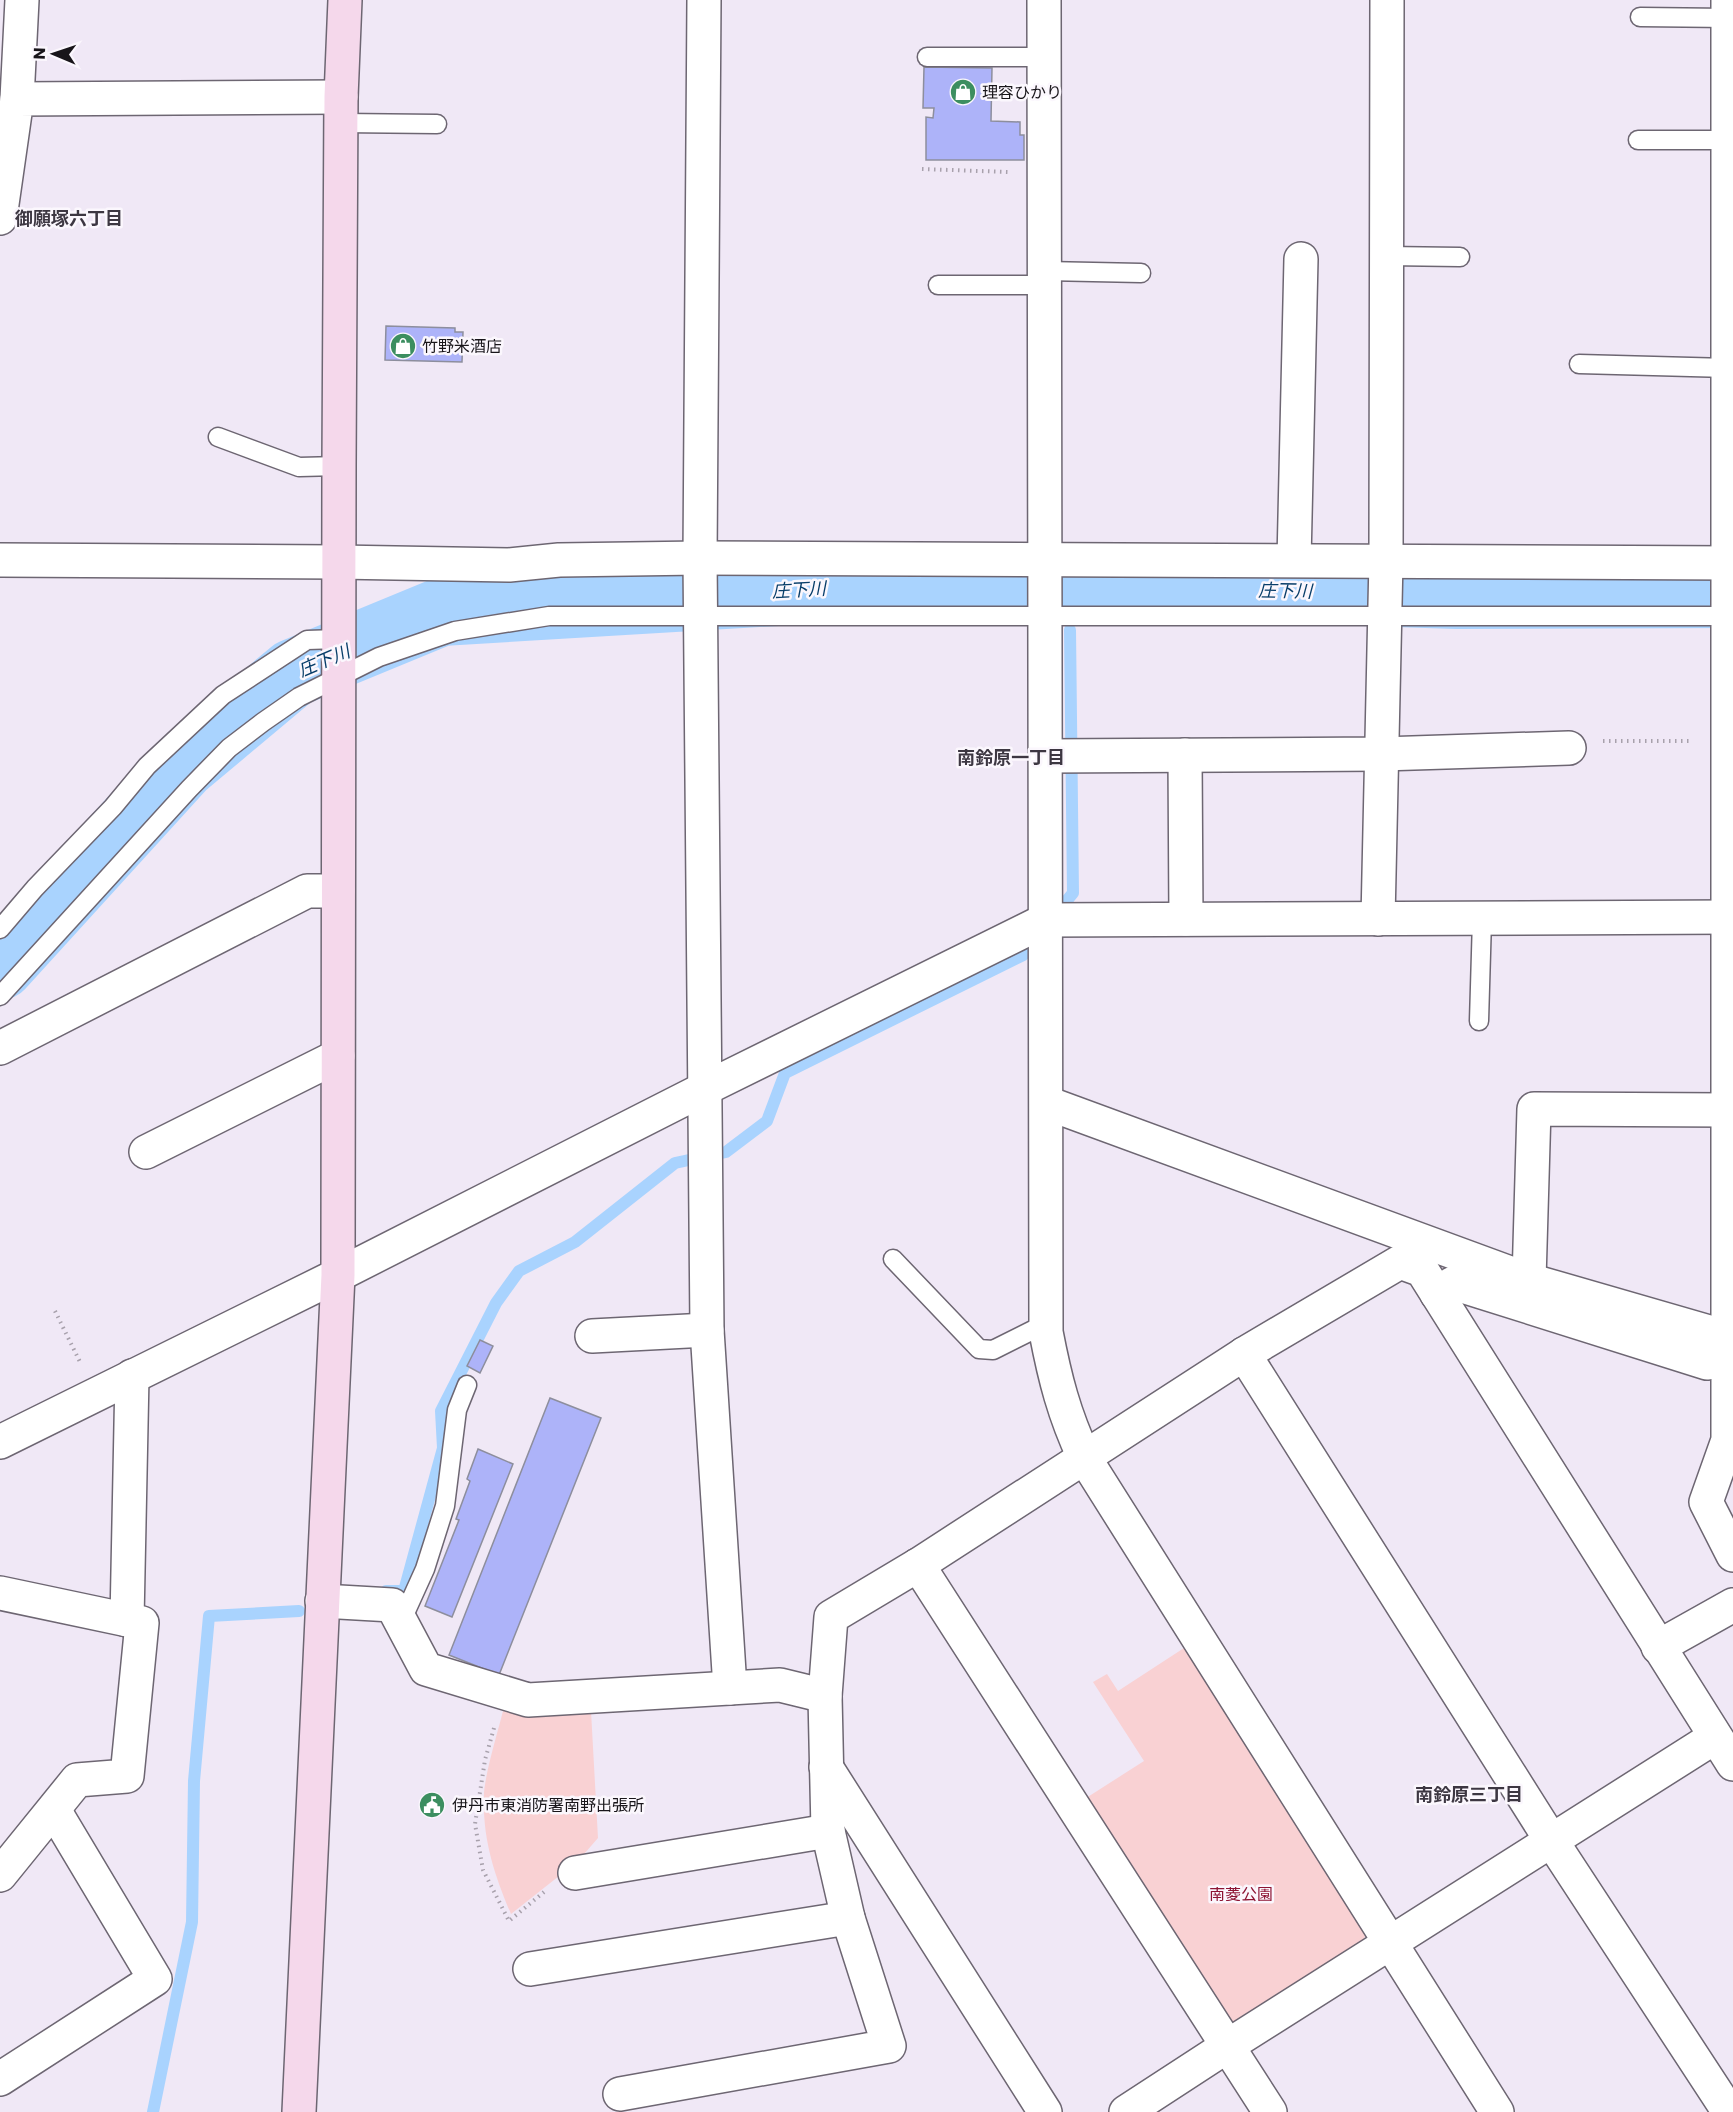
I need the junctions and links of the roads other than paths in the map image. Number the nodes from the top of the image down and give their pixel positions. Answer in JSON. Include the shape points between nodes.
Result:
{"nodes":[{"id":1,"x":22,"y":0,"type":"edge"},
{"id":2,"x":345,"y":0,"type":"edge"},
{"id":3,"x":704,"y":0,"type":"edge"},
{"id":4,"x":1044,"y":0,"type":"edge"},
{"id":5,"x":1387,"y":0,"type":"edge"},
{"id":6,"x":1640,"y":17,"type":"dead end"},
{"id":7,"x":1730,"y":29,"type":"edge"},
{"id":8,"x":927,"y":57,"type":"dead end"},
{"id":9,"x":1044,"y":57,"type":"junction"},
{"id":10,"x":17,"y":99,"type":"junction"},
{"id":11,"x":341,"y":110,"type":"junction"},
{"id":12,"x":437,"y":124,"type":"dead end"},
{"id":13,"x":1638,"y":140,"type":"dead end"},
{"id":14,"x":1729,"y":140,"type":"junction"},
{"id":15,"x":1731,"y":179,"type":"edge"},
{"id":16,"x":0,"y":218,"type":"edge"},
{"id":17,"x":1387,"y":256,"type":"junction"},
{"id":18,"x":1460,"y":257,"type":"dead end"},
{"id":19,"x":1301,"y":259,"type":"dead end"},
{"id":20,"x":1141,"y":273,"type":"dead end"},
{"id":21,"x":1045,"y":278,"type":"junction"},
{"id":22,"x":938,"y":285,"type":"dead end"},
{"id":23,"x":1580,"y":364,"type":"dead end"},
{"id":24,"x":1728,"y":368,"type":"junction"},
{"id":25,"x":218,"y":436,"type":"dead end"},
{"id":26,"x":339,"y":466,"type":"junction"},
{"id":27,"x":700,"y":558,"type":"junction"},
{"id":28,"x":0,"y":560,"type":"edge"},
{"id":29,"x":1294,"y":560,"type":"junction"},
{"id":30,"x":338,"y":562,"type":"junction"},
{"id":31,"x":1386,"y":567,"type":"junction"},
{"id":32,"x":1730,"y":567,"type":"edge"},
{"id":33,"x":1046,"y":568,"type":"junction"},
{"id":34,"x":1046,"y":614,"type":"junction"},
{"id":35,"x":1385,"y":614,"type":"junction"},
{"id":36,"x":1730,"y":614,"type":"edge"},
{"id":37,"x":700,"y":616,"type":"junction"},
{"id":38,"x":338,"y":657,"type":"junction"},
{"id":39,"x":1569,"y":748,"type":"road end"},
{"id":40,"x":1382,"y":754,"type":"junction"},
{"id":41,"x":1185,"y":755,"type":"junction"},
{"id":42,"x":1046,"y":756,"type":"junction"},
{"id":43,"x":338,"y":891,"type":"junction"},
{"id":44,"x":1731,"y":917,"type":"edge"},
{"id":45,"x":1186,"y":919,"type":"junction"},
{"id":46,"x":1378,"y":919,"type":"junction"},
{"id":47,"x":1482,"y":919,"type":"junction"},
{"id":48,"x":1046,"y":920,"type":"junction"},
{"id":49,"x":0,"y":929,"type":"edge"},
{"id":50,"x":0,"y":996,"type":"edge"},
{"id":51,"x":1479,"y":1021,"type":"dead end"},
{"id":52,"x":0,"y":1048,"type":"edge"},
{"id":53,"x":338,"y":1056,"type":"junction"},
{"id":54,"x":704,"y":1089,"type":"junction"},
{"id":55,"x":1047,"y":1103,"type":"junction"},
{"id":56,"x":1727,"y":1110,"type":"junction"},
{"id":57,"x":153,"y":1142,"type":"dead end"},
{"id":58,"x":1731,"y":1194,"type":"edge"},
{"id":59,"x":893,"y":1259,"type":"dead end"},
{"id":60,"x":338,"y":1275,"type":"junction"},
{"id":61,"x":1529,"y":1280,"type":"junction"},
{"id":62,"x":1437,"y":1294,"type":"junction"},
{"id":63,"x":1047,"y":1323,"type":"junction"},
{"id":64,"x":707,"y":1330,"type":"junction"},
{"id":65,"x":592,"y":1336,"type":"dead end"},
{"id":66,"x":1729,"y":1345,"type":"edge"},
{"id":67,"x":1244,"y":1354,"type":"junction"},
{"id":68,"x":132,"y":1376,"type":"junction"},
{"id":69,"x":467,"y":1385,"type":"dead end"},
{"id":70,"x":0,"y":1442,"type":"edge"},
{"id":71,"x":1084,"y":1457,"type":"junction"},
{"id":72,"x":1733,"y":1555,"type":"edge"},
{"id":73,"x":918,"y":1565,"type":"junction"},
{"id":74,"x":0,"y":1593,"type":"edge"},
{"id":75,"x":322,"y":1601,"type":"junction"},
{"id":76,"x":1733,"y":1605,"type":"edge"},
{"id":77,"x":127,"y":1620,"type":"junction"},
{"id":78,"x":401,"y":1622,"type":"junction"},
{"id":79,"x":1658,"y":1647,"type":"junction"},
{"id":80,"x":730,"y":1688,"type":"junction"},
{"id":81,"x":825,"y":1695,"type":"junction"},
{"id":82,"x":1715,"y":1737,"type":"junction"},
{"id":83,"x":1733,"y":1764,"type":"edge"},
{"id":84,"x":825,"y":1766,"type":"junction"},
{"id":85,"x":54,"y":1810,"type":"junction"},
{"id":86,"x":828,"y":1831,"type":"junction"},
{"id":87,"x":1551,"y":1840,"type":"junction"},
{"id":88,"x":575,"y":1873,"type":"road end"},
{"id":89,"x":0,"y":1875,"type":"edge"},
{"id":90,"x":848,"y":1918,"type":"junction"},
{"id":91,"x":1390,"y":1944,"type":"junction"},
{"id":92,"x":530,"y":1969,"type":"dead end"},
{"id":93,"x":1228,"y":2044,"type":"junction"},
{"id":94,"x":0,"y":2079,"type":"edge"},
{"id":95,"x":620,"y":2094,"type":"dead end"},
{"id":96,"x":299,"y":2112,"type":"edge"},
{"id":97,"x":1045,"y":2112,"type":"edge"},
{"id":98,"x":1126,"y":2112,"type":"edge"},
{"id":99,"x":1270,"y":2112,"type":"edge"},
{"id":100,"x":1497,"y":2112,"type":"edge"},
{"id":101,"x":1729,"y":2112,"type":"edge"}],
"edges":[{"from":1,"to":10,"type":"street"},
{"from":2,"to":11,"type":"street"},
{"from":3,"to":27,"type":"street"},
{"from":4,"to":9,"type":"street"},
{"from":5,"to":17,"type":"street"},
{"from":6,"to":7,"type":"lane"},
{"from":7,"to":14,"type":"street"},
{"from":8,"to":9,"type":"lane"},
{"from":9,"to":21,"type":"street"},
{"from":10,"to":11,"type":"street"},
{"from":10,"to":16,"type":"street"},
{"from":11,"to":12,"type":"lane"},
{"from":11,"to":26,"type":"street"},
{"from":13,"to":14,"type":"lane"},
{"from":14,"to":15,"type":"street"},
{"from":15,"to":24,"type":"street"},
{"from":17,"to":18,"type":"lane"},
{"from":17,"to":31,"type":"street"},
{"from":19,"to":29,"type":"street"},
{"from":20,"to":21,"type":"lane"},
{"from":21,"to":22,"type":"lane"},
{"from":21,"to":33,"type":"street"},
{"from":23,"to":24,"type":"lane"},
{"from":24,"to":32,"type":"street"},
{"from":25,"to":26,"type":"lane","via":[[299,467]]},
{"from":26,"to":30,"type":"street"},
{"from":27,"to":30,"type":"street","via":[[559,560],[509,566]]},
{"from":27,"to":33,"type":"street"},
{"from":27,"to":37,"type":"street"},
{"from":28,"to":30,"type":"street"},
{"from":29,"to":31,"type":"street"},
{"from":29,"to":33,"type":"street"},
{"from":30,"to":38,"type":"street"},
{"from":31,"to":32,"type":"street"},
{"from":31,"to":35,"type":"street"},
{"from":32,"to":36,"type":"street"},
{"from":33,"to":34,"type":"street"},
{"from":34,"to":35,"type":"lane"},
{"from":34,"to":37,"type":"lane"},
{"from":34,"to":42,"type":"street"},
{"from":35,"to":36,"type":"lane"},
{"from":35,"to":40,"type":"street"},
{"from":36,"to":44,"type":"street"},
{"from":37,"to":38,"type":"lane","via":[[549,616],[455,631],[379,657]]},
{"from":37,"to":54,"type":"street"},
{"from":38,"to":43,"type":"street"},
{"from":38,"to":49,"type":"lane","via":[[307,640],[223,695],[147,766]]},
{"from":38,"to":50,"type":"lane","via":[[299,697],[229,748]]},
{"from":39,"to":40,"type":"street"},
{"from":40,"to":41,"type":"street"},
{"from":40,"to":46,"type":"street"},
{"from":41,"to":42,"type":"street"},
{"from":41,"to":45,"type":"street"},
{"from":42,"to":48,"type":"street"},
{"from":43,"to":52,"type":"street","via":[[307,891]]},
{"from":43,"to":53,"type":"street"},
{"from":44,"to":47,"type":"street"},
{"from":44,"to":56,"type":"street"},
{"from":45,"to":46,"type":"street"},
{"from":45,"to":48,"type":"street"},
{"from":46,"to":47,"type":"street"},
{"from":47,"to":51,"type":"lane"},
{"from":48,"to":54,"type":"street"},
{"from":48,"to":55,"type":"street"},
{"from":53,"to":57,"type":"street"},
{"from":53,"to":60,"type":"street"},
{"from":54,"to":60,"type":"street"},
{"from":54,"to":64,"type":"street"},
{"from":55,"to":61,"type":"street"},
{"from":55,"to":63,"type":"street"},
{"from":56,"to":58,"type":"street"},
{"from":56,"to":61,"type":"street","via":[[1534,1109]]},
{"from":58,"to":66,"type":"street"},
{"from":59,"to":63,"type":"lane","via":[[980,1349],[993,1350]]},
{"from":60,"to":68,"type":"street"},
{"from":60,"to":75,"type":"street"},
{"from":61,"to":66,"type":"street"},
{"from":62,"to":66,"type":"street","via":[[1453,1283],[1707,1363]]},
{"from":62,"to":67,"type":"street","via":[[1422,1270],[1400,1262]]},
{"from":62,"to":79,"type":"street"},
{"from":63,"to":71,"type":"street","via":[[1055,1380]]},
{"from":64,"to":65,"type":"street"},
{"from":64,"to":80,"type":"street"},
{"from":66,"to":72,"type":"street","via":[[1728,1440],[1706,1502]]},
{"from":67,"to":71,"type":"street"},
{"from":67,"to":87,"type":"street"},
{"from":68,"to":70,"type":"street"},
{"from":68,"to":77,"type":"street"},
{"from":69,"to":78,"type":"lane","via":[[457,1410],[445,1506],[425,1569]]},
{"from":71,"to":73,"type":"street"},
{"from":71,"to":91,"type":"street"},
{"from":73,"to":81,"type":"street","via":[[831,1617]]},
{"from":73,"to":93,"type":"street"},
{"from":74,"to":77,"type":"street"},
{"from":75,"to":78,"type":"street","via":[[392,1605]]},
{"from":75,"to":96,"type":"street"},
{"from":76,"to":79,"type":"street"},
{"from":77,"to":85,"type":"street","via":[[142,1623],[127,1776],[77,1780]]},
{"from":78,"to":80,"type":"street","via":[[426,1669],[528,1700]]},
{"from":79,"to":82,"type":"street"},
{"from":80,"to":81,"type":"street","via":[[780,1685]]},
{"from":81,"to":84,"type":"street"},
{"from":82,"to":83,"type":"street"},
{"from":82,"to":87,"type":"street"},
{"from":84,"to":86,"type":"street"},
{"from":84,"to":97,"type":"street"},
{"from":85,"to":89,"type":"street"},
{"from":85,"to":94,"type":"street","via":[[155,1979]]},
{"from":86,"to":88,"type":"street"},
{"from":86,"to":90,"type":"street"},
{"from":87,"to":91,"type":"street"},
{"from":87,"to":101,"type":"street"},
{"from":90,"to":92,"type":"street"},
{"from":90,"to":95,"type":"street","via":[[890,2046]]},
{"from":91,"to":93,"type":"street"},
{"from":91,"to":100,"type":"street"},
{"from":93,"to":98,"type":"street"},
{"from":93,"to":99,"type":"street"}]}
